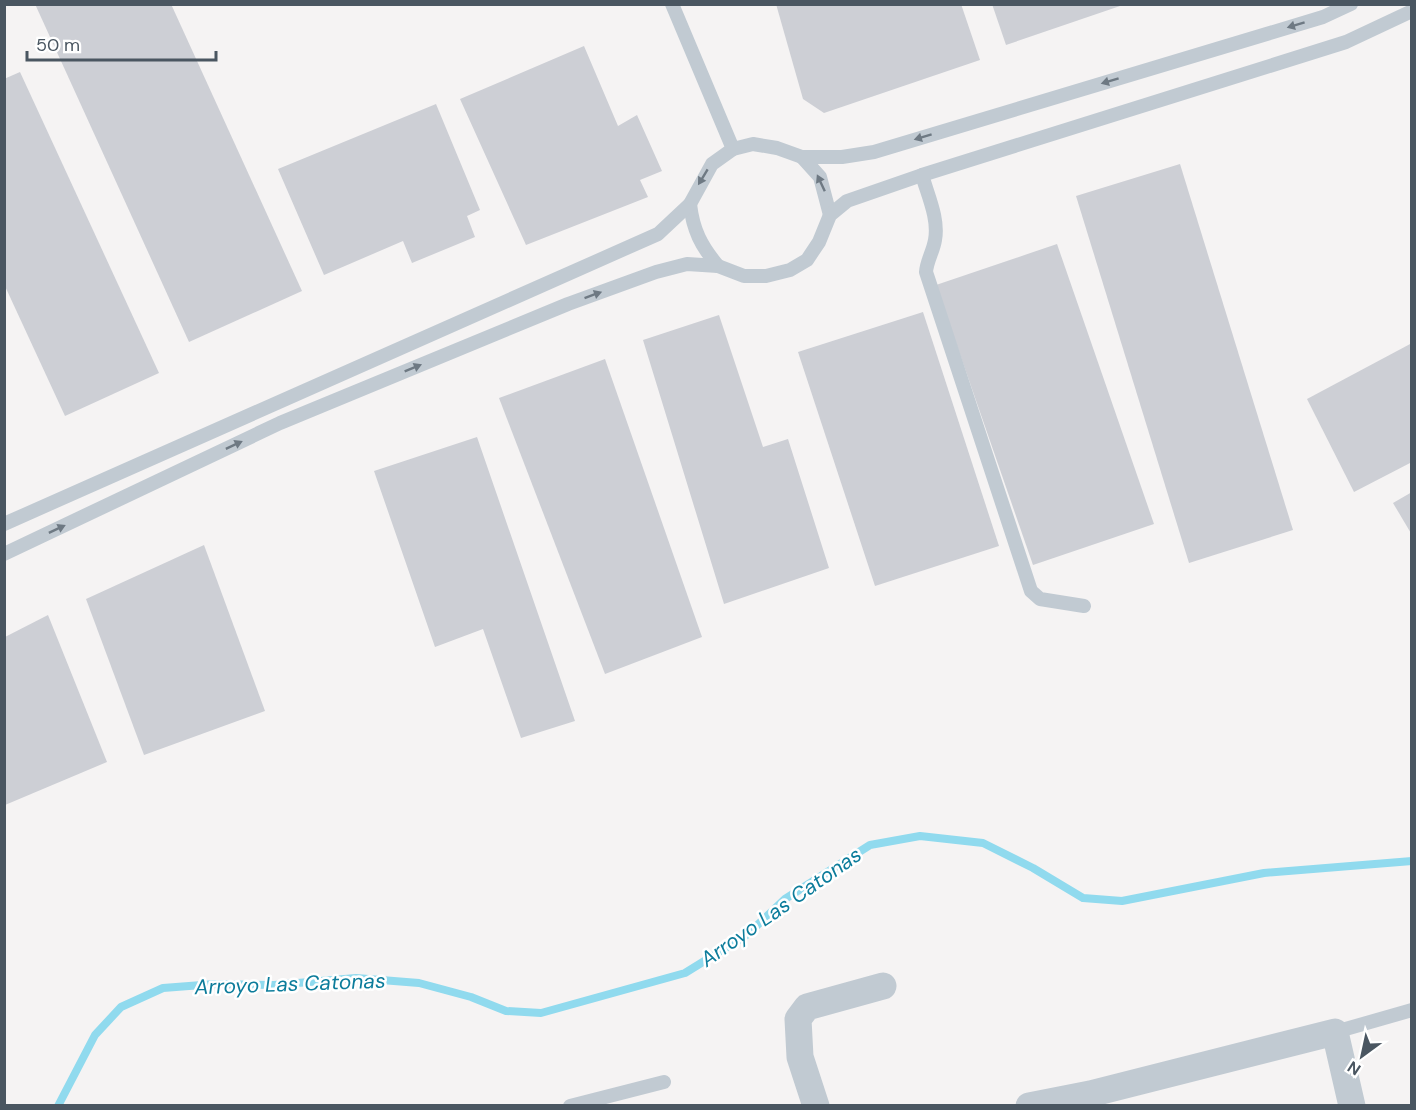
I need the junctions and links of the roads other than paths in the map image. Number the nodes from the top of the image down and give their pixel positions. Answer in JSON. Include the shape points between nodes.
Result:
{"nodes":[{"id":1,"x":672,"y":4,"type":"edge"},
{"id":2,"x":1351,"y":4,"type":"edge"},
{"id":3,"x":1412,"y":11,"type":"edge"},
{"id":4,"x":733,"y":149,"type":"junction"},
{"id":5,"x":802,"y":157,"type":"junction"},
{"id":6,"x":922,"y":175,"type":"junction"},
{"id":7,"x":690,"y":204,"type":"junction"},
{"id":8,"x":830,"y":215,"type":"junction"},
{"id":9,"x":718,"y":267,"type":"junction"},
{"id":10,"x":4,"y":524,"type":"edge"},
{"id":11,"x":4,"y":554,"type":"edge"},
{"id":12,"x":1084,"y":606,"type":"dead end"},
{"id":13,"x":883,"y":986,"type":"dead end"},
{"id":14,"x":1412,"y":1010,"type":"edge"},
{"id":15,"x":1335,"y":1032,"type":"junction"},
{"id":16,"x":664,"y":1082,"type":"dead end"},
{"id":17,"x":570,"y":1106,"type":"edge"},
{"id":18,"x":816,"y":1106,"type":"edge"},
{"id":19,"x":1029,"y":1106,"type":"edge"},
{"id":20,"x":1352,"y":1106,"type":"edge"}],
"edges":[{"from":1,"to":4,"type":"lane"},
{"from":2,"to":5,"type":"lane","one_way":true,"via":[[1323,17],[874,152]]},
{"from":3,"to":6,"type":"lane","via":[[1346,42]]},
{"from":4,"to":5,"type":"lane","via":[[753,144]]},
{"from":4,"to":7,"type":"lane","one_way":true,"via":[[712,164]]},
{"from":8,"to":5,"type":"lane","one_way":true,"via":[[820,177]]},
{"from":6,"to":8,"type":"lane","via":[[847,201]]},
{"from":6,"to":12,"type":"lane","via":[[936,224],[926,272],[1031,591],[1040,599]]},
{"from":7,"to":9,"type":"lane","via":[[700,244]]},
{"from":7,"to":10,"type":"lane","via":[[658,234]]},
{"from":8,"to":9,"type":"lane","via":[[807,260],[790,270],[744,276]]},
{"from":11,"to":9,"type":"lane","one_way":true,"via":[[280,423],[568,304],[687,264]]},
{"from":13,"to":18,"type":"street","via":[[807,1007],[798,1019],[800,1057]]},
{"from":14,"to":15,"type":"lane"},
{"from":15,"to":19,"type":"street"},
{"from":15,"to":20,"type":"street"},
{"from":16,"to":17,"type":"lane"}]}
